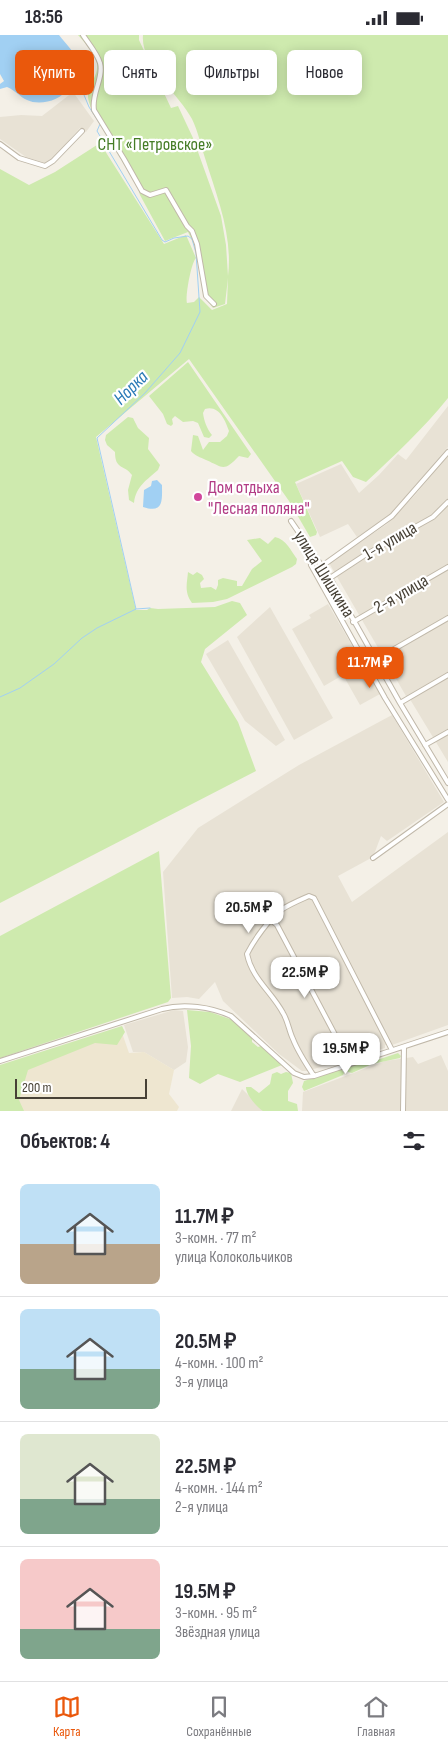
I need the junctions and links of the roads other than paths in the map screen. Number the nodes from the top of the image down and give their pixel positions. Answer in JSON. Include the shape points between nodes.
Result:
{"nodes":[{"id":1,"x":83,"y":35,"type":"edge"},
{"id":2,"x":82,"y":131,"type":"dead end"},
{"id":3,"x":0,"y":144,"type":"edge"},
{"id":4,"x":214,"y":304,"type":"dead end"},
{"id":5,"x":448,"y":451,"type":"edge"},
{"id":6,"x":448,"y":502,"type":"edge"},
{"id":7,"x":291,"y":521,"type":"dead end"},
{"id":8,"x":311,"y":565,"type":"dead end"},
{"id":9,"x":322,"y":566,"type":"junction"},
{"id":10,"x":448,"y":567,"type":"edge"},
{"id":11,"x":330,"y":578,"type":"junction"},
{"id":12,"x":448,"y":618,"type":"edge"},
{"id":13,"x":353,"y":622,"type":"junction"},
{"id":14,"x":376,"y":660,"type":"junction"},
{"id":15,"x":448,"y":675,"type":"edge"},
{"id":16,"x":400,"y":703,"type":"junction"},
{"id":17,"x":448,"y":732,"type":"edge"},
{"id":18,"x":425,"y":745,"type":"junction"},
{"id":19,"x":448,"y":783,"type":"edge"},
{"id":20,"x":448,"y":802,"type":"edge"},
{"id":21,"x":373,"y":858,"type":"dead end"},
{"id":22,"x":272,"y":921,"type":"junction"},
{"id":23,"x":448,"y":1032,"type":"edge"},
{"id":24,"x":404,"y":1047,"type":"junction"},
{"id":25,"x":392,"y":1051,"type":"junction"},
{"id":26,"x":0,"y":1061,"type":"edge"},
{"id":27,"x":350,"y":1063,"type":"junction"},
{"id":28,"x":314,"y":1076,"type":"junction"},
{"id":29,"x":403,"y":1111,"type":"edge"}],
"edges":[{"from":1,"to":4,"type":"street","via":[[100,64],[92,101],[94,110],[142,191],[150,195],[166,190],[192,231],[206,296]]},
{"from":2,"to":3,"type":"street","via":[[45,166],[19,158]]},
{"from":5,"to":9,"type":"street","via":[[392,516]]},
{"from":6,"to":11,"type":"street","name":"1-я улица","via":[[433,517]]},
{"from":7,"to":9,"type":"street","name":"улица Шишкина"},
{"from":8,"to":20,"type":"street"},
{"from":9,"to":11,"type":"street","name":"улица Шишкина"},
{"from":10,"to":13,"type":"street","name":"2-я улица"},
{"from":11,"to":13,"type":"street","name":"улица Шишкина"},
{"from":12,"to":14,"type":"street"},
{"from":13,"to":14,"type":"street","name":"улица Шишкина"},
{"from":14,"to":16,"type":"street","name":"улица Шишкина"},
{"from":15,"to":16,"type":"street"},
{"from":16,"to":18,"type":"street","name":"улица Шишкина"},
{"from":17,"to":18,"type":"street"},
{"from":18,"to":19,"type":"street","name":"улица Шишкина"},
{"from":20,"to":21,"type":"street"},
{"from":22,"to":25,"type":"street","via":[[290,905],[309,896],[314,898]]},
{"from":22,"to":27,"type":"street"},
{"from":22,"to":28,"type":"street","via":[[247,954],[256,976],[276,1000],[298,1050]]},
{"from":23,"to":24,"type":"street"},
{"from":24,"to":25,"type":"street"},
{"from":24,"to":29,"type":"street"},
{"from":25,"to":27,"type":"street"},
{"from":26,"to":28,"type":"street","via":[[179,1005],[224,1013],[238,1021],[294,1073]]},
{"from":27,"to":28,"type":"street"}]}
